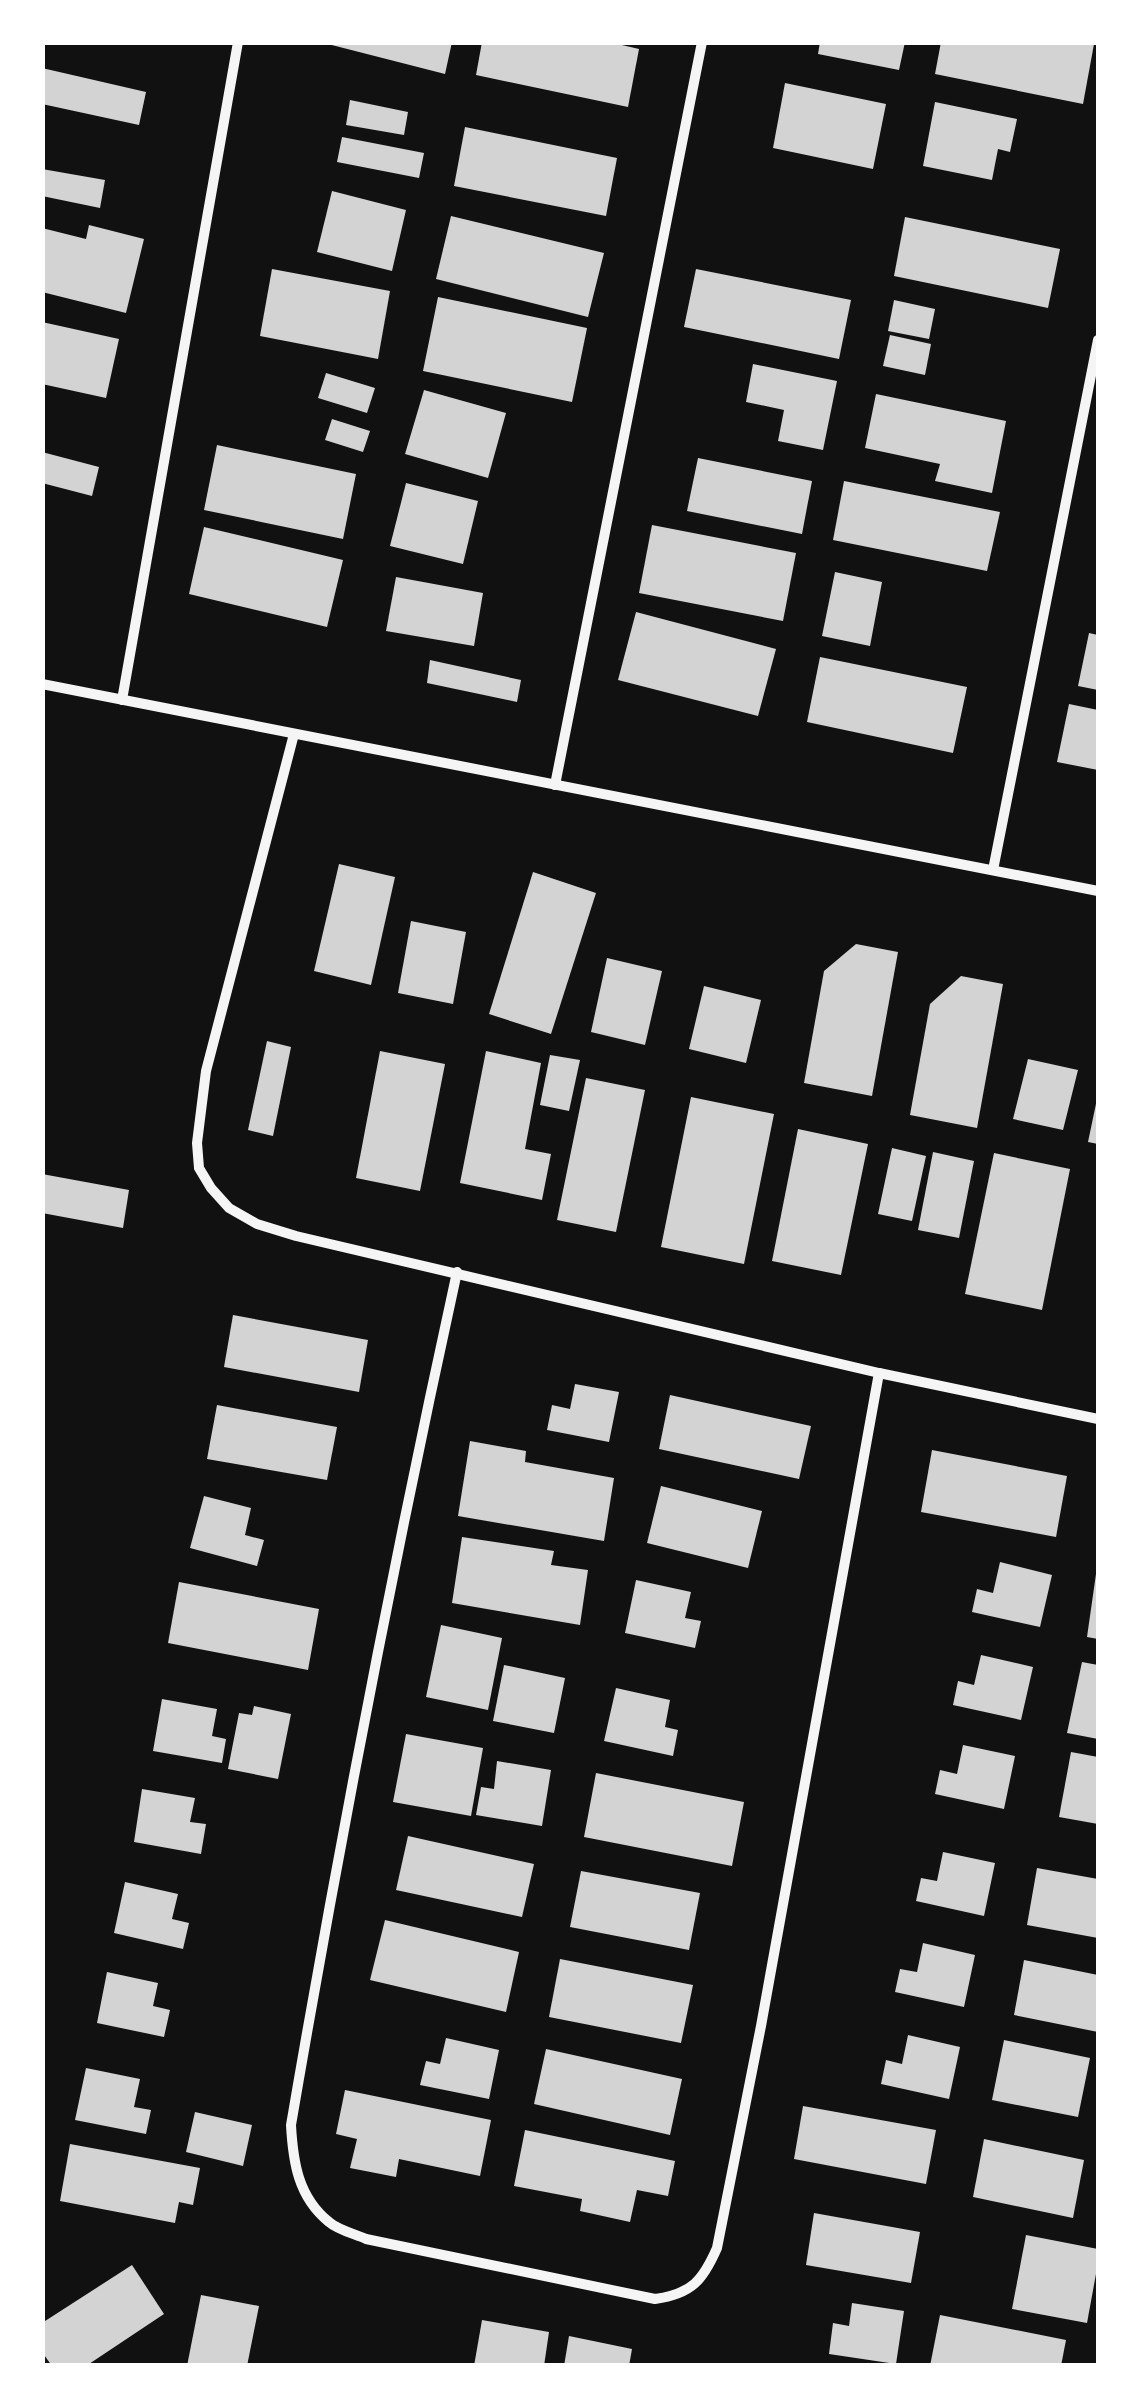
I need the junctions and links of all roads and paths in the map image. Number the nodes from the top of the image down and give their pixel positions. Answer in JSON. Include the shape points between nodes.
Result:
{"nodes":[{"id":1,"x":238,"y":42,"type":"edge"},
{"id":2,"x":702,"y":42,"type":"edge"},
{"id":3,"x":1098,"y":340,"type":"edge"},
{"id":4,"x":42,"y":684,"type":"edge"},
{"id":5,"x":122,"y":700,"type":"junction"},
{"id":6,"x":294,"y":734,"type":"junction"},
{"id":7,"x":555,"y":785,"type":"junction"},
{"id":8,"x":993,"y":870,"type":"junction"},
{"id":9,"x":1098,"y":891,"type":"edge"},
{"id":10,"x":458,"y":1272,"type":"junction"},
{"id":11,"x":879,"y":1373,"type":"junction"},
{"id":12,"x":1098,"y":1419,"type":"edge"}],
"edges":[{"from":1,"to":5,"type":"street"},
{"from":2,"to":7,"type":"street"},
{"from":3,"to":8,"type":"street"},
{"from":4,"to":5,"type":"street"},
{"from":5,"to":6,"type":"street"},
{"from":6,"to":7,"type":"street"},
{"from":6,"to":10,"type":"street","via":[[206,1071],[199,1168],[229,1208],[256,1224]]},
{"from":7,"to":8,"type":"street"},
{"from":8,"to":9,"type":"street"},
{"from":10,"to":11,"type":"street"},
{"from":10,"to":11,"type":"street","via":[[370,1686],[290,2125],[306,2196],[330,2224],[366,2239],[656,2299],[676,2296],[707,2270],[717,2248],[761,2026]]},
{"from":11,"to":12,"type":"street"}]}
